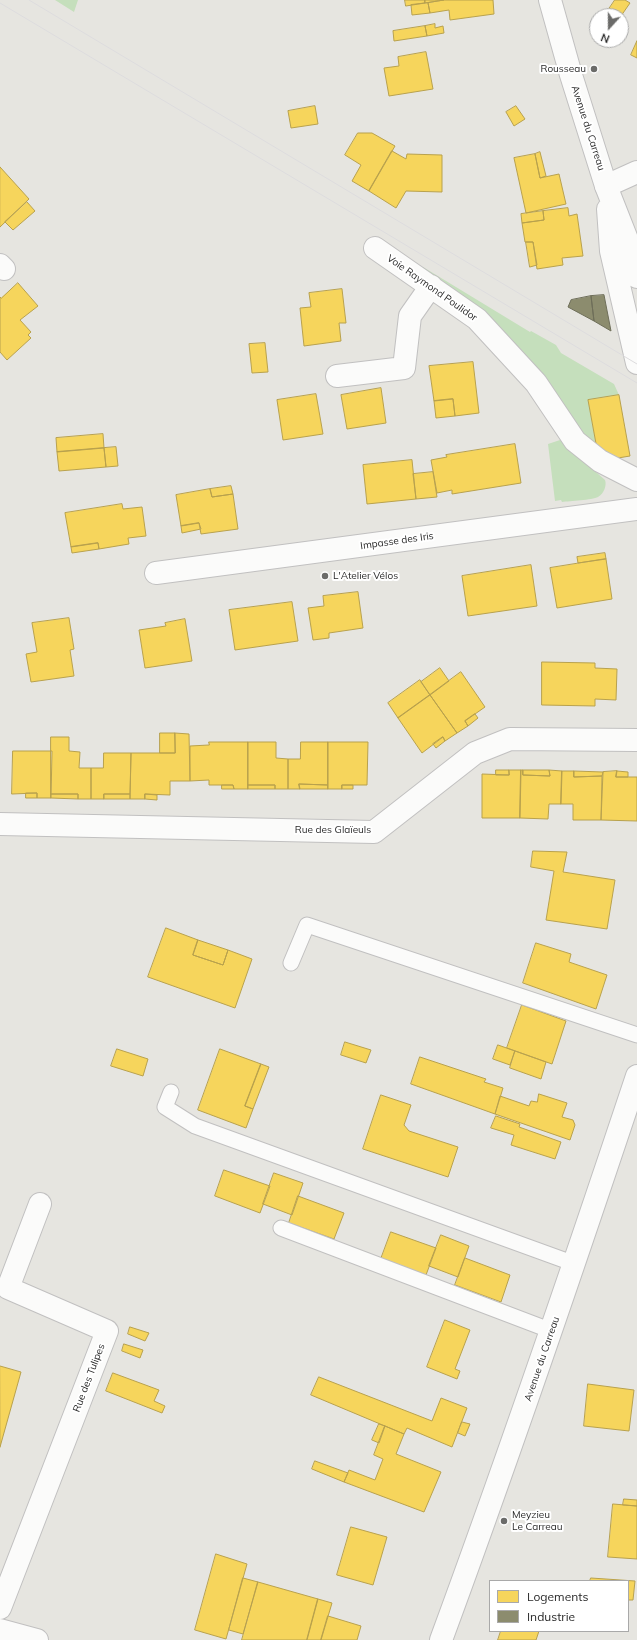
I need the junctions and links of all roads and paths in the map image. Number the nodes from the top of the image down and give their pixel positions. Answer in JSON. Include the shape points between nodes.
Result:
{"nodes":[{"id":1,"x":550,"y":0,"type":"edge"},
{"id":2,"x":637,"y":172,"type":"edge"},
{"id":3,"x":606,"y":186,"type":"junction"},
{"id":4,"x":375,"y":248,"type":"dead end"},
{"id":5,"x":637,"y":277,"type":"edge"},
{"id":6,"x":431,"y":286,"type":"junction"},
{"id":7,"x":637,"y":363,"type":"edge"},
{"id":8,"x":337,"y":376,"type":"dead end"},
{"id":9,"x":637,"y":480,"type":"edge"},
{"id":10,"x":637,"y":509,"type":"edge"},
{"id":11,"x":156,"y":573,"type":"dead end"},
{"id":12,"x":637,"y":740,"type":"edge"},
{"id":13,"x":0,"y":824,"type":"edge"},
{"id":14,"x":291,"y":963,"type":"dead end"},
{"id":15,"x":637,"y":1035,"type":"edge"},
{"id":16,"x":637,"y":1076,"type":"edge"},
{"id":17,"x":171,"y":1092,"type":"dead end"},
{"id":18,"x":40,"y":1204,"type":"dead end"},
{"id":19,"x":281,"y":1228,"type":"dead end"},
{"id":20,"x":575,"y":1264,"type":"junction"},
{"id":21,"x":552,"y":1331,"type":"junction"},
{"id":22,"x":0,"y":1608,"type":"edge"},
{"id":23,"x":0,"y":1630,"type":"edge"},
{"id":24,"x":37,"y":1640,"type":"edge"},
{"id":25,"x":441,"y":1640,"type":"edge"}],
"edges":[{"from":1,"to":3,"type":"street","name":"Avenue du Carreau"},
{"from":2,"to":3,"type":"street"},
{"from":3,"to":5,"type":"street","name":"Avenue du Carreau","via":[[630,247]]},
{"from":3,"to":7,"type":"street","name":"Avenue du Carreau","via":[[611,251]]},
{"from":4,"to":6,"type":"street","name":"Voie Raymond Poulidor"},
{"from":6,"to":8,"type":"street","via":[[410,316],[404,368]]},
{"from":6,"to":9,"type":"street","name":"Voie Raymond Poulidor","via":[[477,319],[536,383],[575,441],[600,461]]},
{"from":10,"to":11,"type":"street","name":"Impasse des Iris"},
{"from":12,"to":13,"type":"street","name":"Rue des Glaïeuls","via":[[510,739],[475,753],[374,832]]},
{"from":14,"to":15,"type":"lane","via":[[308,925]]},
{"from":16,"to":20,"type":"street","name":"Avenue du Carreau"},
{"from":17,"to":20,"type":"lane","via":[[165,1107],[195,1126]]},
{"from":18,"to":22,"type":"street","name":"Rue des Tulipes","via":[[8,1288],[107,1331]]},
{"from":19,"to":21,"type":"lane"},
{"from":20,"to":21,"type":"street","name":"Avenue du Carreau"},
{"from":21,"to":25,"type":"street","name":"Avenue du Carreau"},
{"from":23,"to":24,"type":"street"}]}
